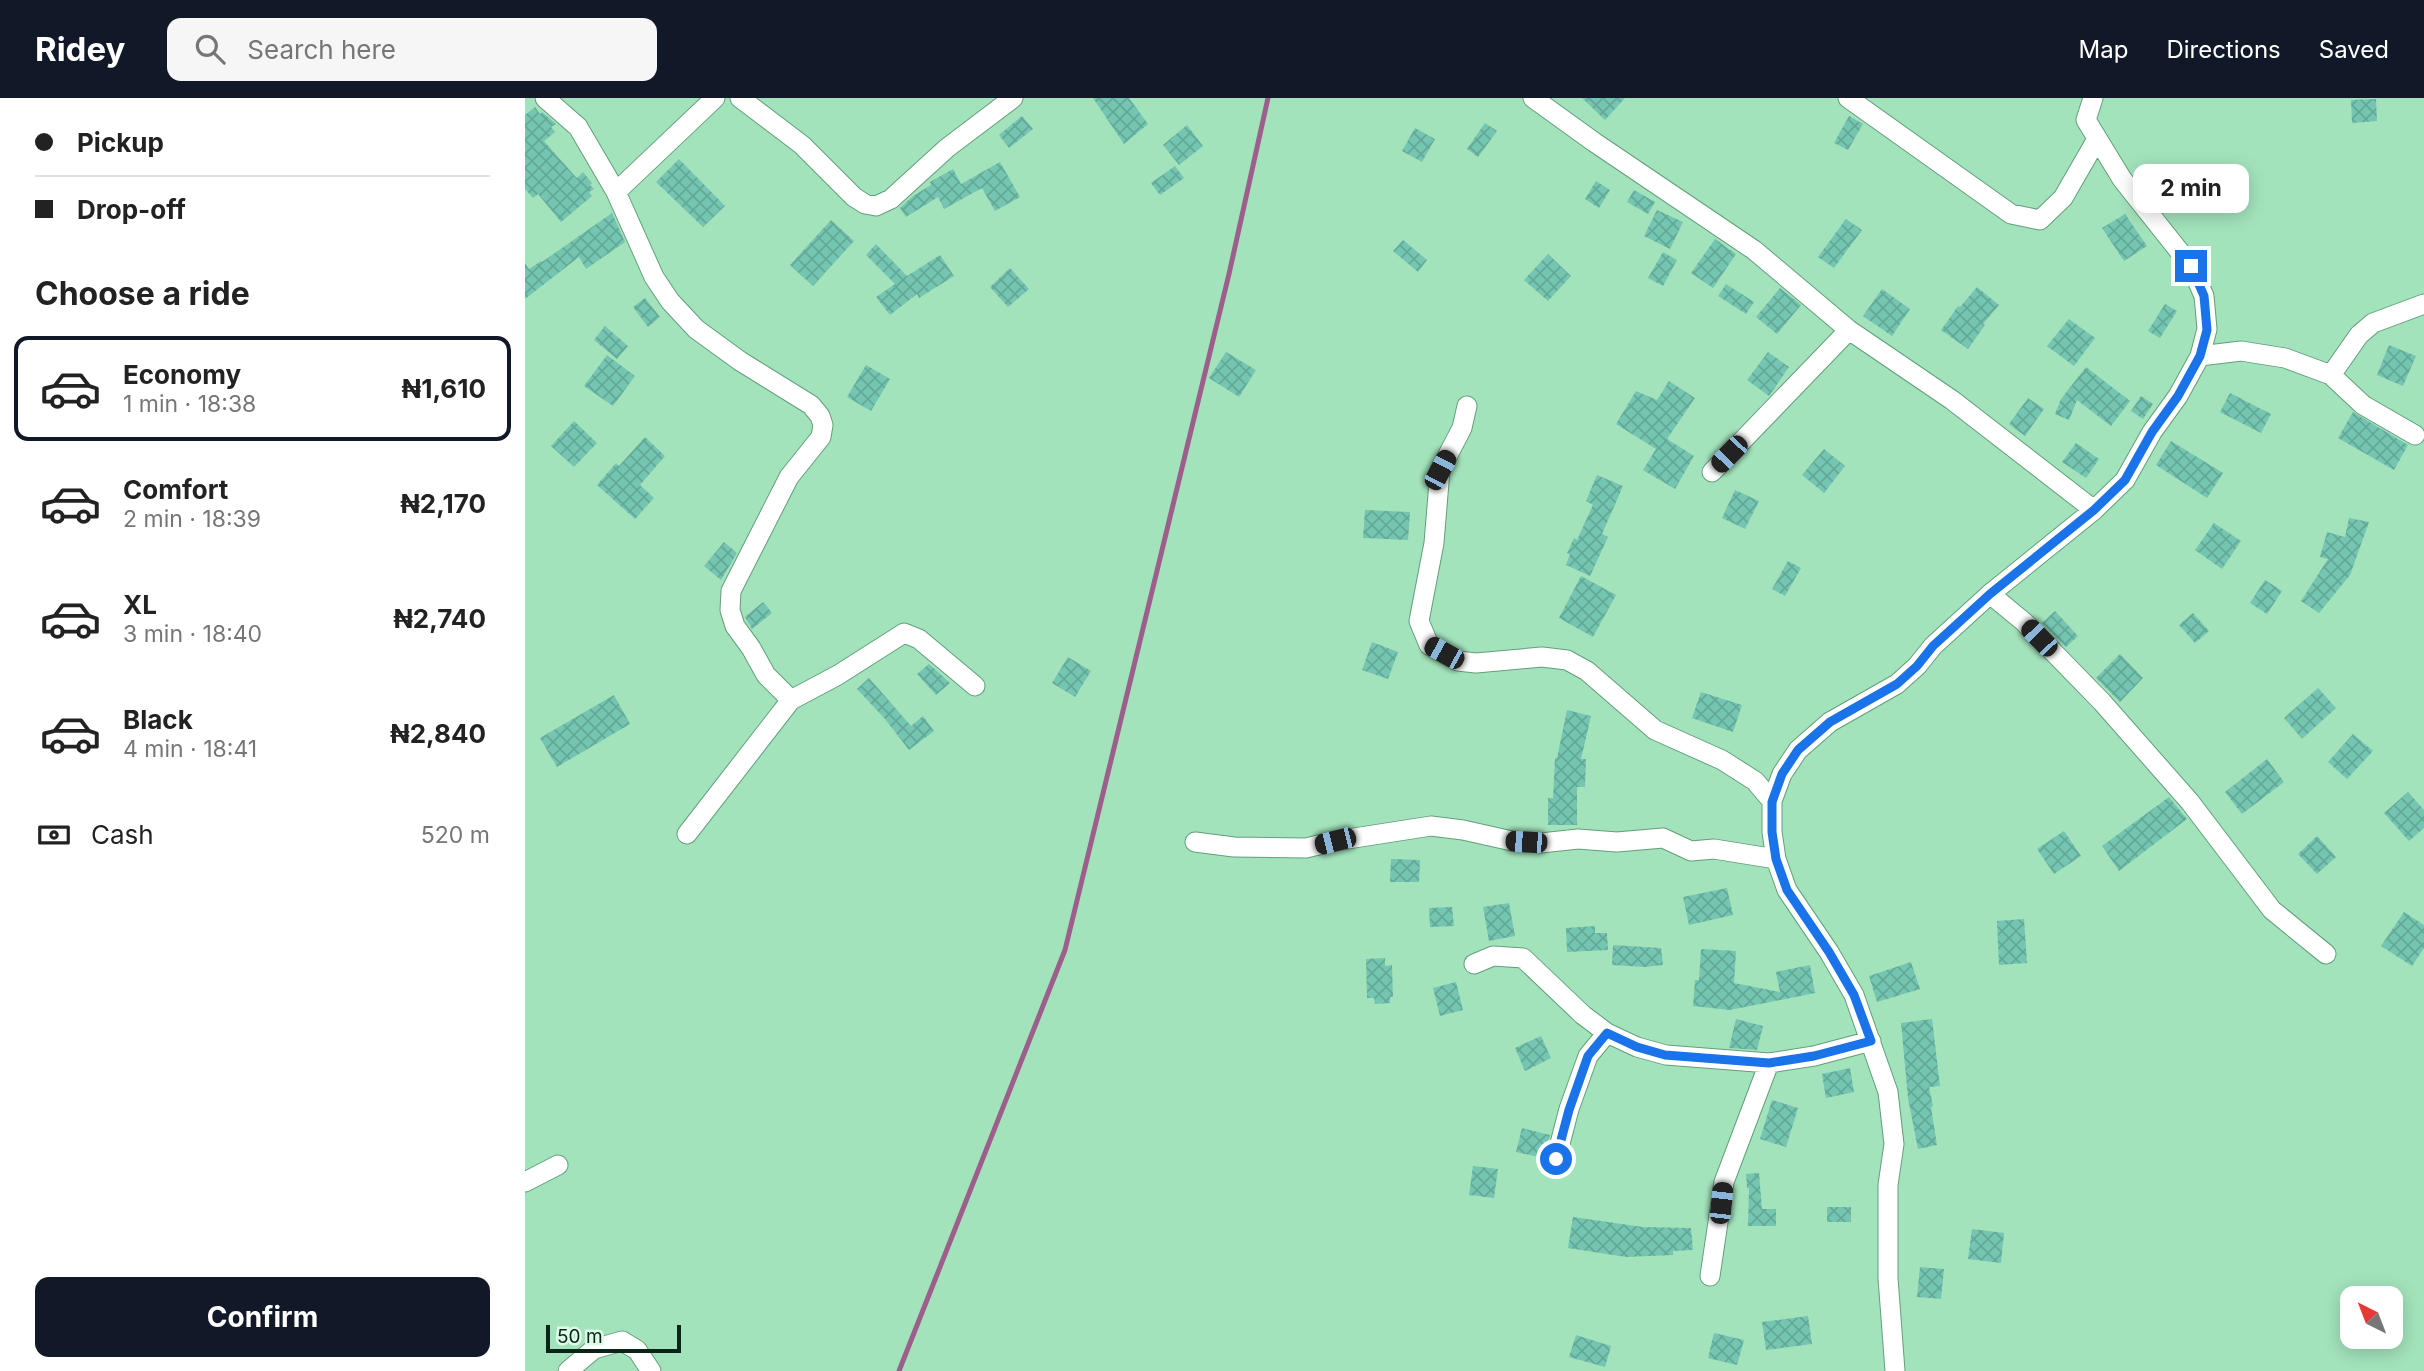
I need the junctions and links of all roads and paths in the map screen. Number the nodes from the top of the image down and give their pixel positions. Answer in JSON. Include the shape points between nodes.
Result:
{"nodes":[{"id":1,"x":545,"y":98,"type":"edge"},
{"id":2,"x":715,"y":98,"type":"edge"},
{"id":3,"x":740,"y":98,"type":"edge"},
{"id":4,"x":1013,"y":98,"type":"edge"},
{"id":5,"x":1533,"y":98,"type":"edge"},
{"id":6,"x":1848,"y":98,"type":"edge"},
{"id":7,"x":2093,"y":98,"type":"edge"},
{"id":8,"x":2097,"y":139,"type":"junction"},
{"id":9,"x":615,"y":191,"type":"junction"},
{"id":10,"x":2424,"y":304,"type":"edge"},
{"id":11,"x":1849,"y":330,"type":"junction"},
{"id":12,"x":2200,"y":356,"type":"junction"},
{"id":13,"x":2331,"y":375,"type":"junction"},
{"id":14,"x":1467,"y":406,"type":"dead end"},
{"id":15,"x":2415,"y":435,"type":"dead end"},
{"id":16,"x":1712,"y":472,"type":"dead end"},
{"id":17,"x":2094,"y":510,"type":"junction"},
{"id":18,"x":1990,"y":594,"type":"junction"},
{"id":19,"x":975,"y":685,"type":"dead end"},
{"id":20,"x":791,"y":700,"type":"junction"},
{"id":21,"x":1772,"y":802,"type":"junction"},
{"id":22,"x":687,"y":834,"type":"dead end"},
{"id":23,"x":1195,"y":842,"type":"dead end"},
{"id":24,"x":1776,"y":859,"type":"junction"},
{"id":25,"x":2326,"y":954,"type":"dead end"},
{"id":26,"x":1474,"y":964,"type":"dead end"},
{"id":27,"x":1607,"y":1033,"type":"junction"},
{"id":28,"x":1871,"y":1041,"type":"junction"},
{"id":29,"x":1769,"y":1063,"type":"junction"},
{"id":30,"x":1556,"y":1159,"type":"dead end"},
{"id":31,"x":558,"y":1165,"type":"dead end"},
{"id":32,"x":525,"y":1182,"type":"edge"},
{"id":33,"x":1710,"y":1276,"type":"dead end"},
{"id":34,"x":568,"y":1371,"type":"edge"},
{"id":35,"x":651,"y":1371,"type":"edge"},
{"id":36,"x":1895,"y":1371,"type":"edge"}],
"edges":[{"from":1,"to":9,"type":"street","via":[[578,127]]},
{"from":2,"to":9,"type":"street"},
{"from":3,"to":4,"type":"street","via":[[802,145],[854,197],[876,206],[891,199],[947,148]]},
{"from":5,"to":11,"type":"street","via":[[1755,250]]},
{"from":6,"to":8,"type":"street","via":[[2011,214],[2040,220],[2063,198]]},
{"from":7,"to":8,"type":"street","via":[[2086,120]]},
{"from":8,"to":12,"type":"street","via":[[2122,179],[2191,266],[2204,296],[2207,330]]},
{"from":9,"to":20,"type":"street","via":[[654,277],[696,329],[811,405],[820,416],[821,437],[789,477],[731,591],[735,626],[766,675]]},
{"from":10,"to":13,"type":"street","via":[[2373,323]]},
{"from":11,"to":16,"type":"street"},
{"from":11,"to":17,"type":"street","via":[[1952,400]]},
{"from":12,"to":13,"type":"street","via":[[2241,351],[2285,358]]},
{"from":12,"to":17,"type":"street","via":[[2125,480]]},
{"from":13,"to":15,"type":"street","via":[[2364,405]]},
{"from":14,"to":21,"type":"street","via":[[1462,428],[1440,470],[1434,543],[1419,621],[1429,645],[1458,661],[1476,663],[1542,657],[1567,660],[1587,670],[1655,730],[1722,760],[1755,781]]},
{"from":17,"to":18,"type":"street"},
{"from":18,"to":21,"type":"street","via":[[1897,684],[1830,722],[1798,750],[1782,774]]},
{"from":18,"to":25,"type":"street","via":[[2102,702],[2190,802],[2272,910]]},
{"from":19,"to":20,"type":"street","via":[[919,639],[904,633]]},
{"from":20,"to":22,"type":"street"},
{"from":21,"to":24,"type":"street"},
{"from":23,"to":24,"type":"street","via":[[1306,848],[1431,826],[1541,843],[1663,838],[1691,851],[1714,849]]},
{"from":24,"to":28,"type":"street","via":[[1787,890],[1854,995]]},
{"from":26,"to":27,"type":"street","via":[[1493,956],[1523,958]]},
{"from":27,"to":29,"type":"street","via":[[1665,1055]]},
{"from":27,"to":30,"type":"street","via":[[1588,1056]]},
{"from":28,"to":29,"type":"street"},
{"from":28,"to":36,"type":"street","via":[[1888,1092],[1894,1144],[1888,1185],[1888,1278]]},
{"from":29,"to":33,"type":"street","via":[[1724,1182]]},
{"from":31,"to":32,"type":"street"},
{"from":34,"to":35,"type":"street","via":[[594,1349],[622,1341],[637,1350]]}]}
